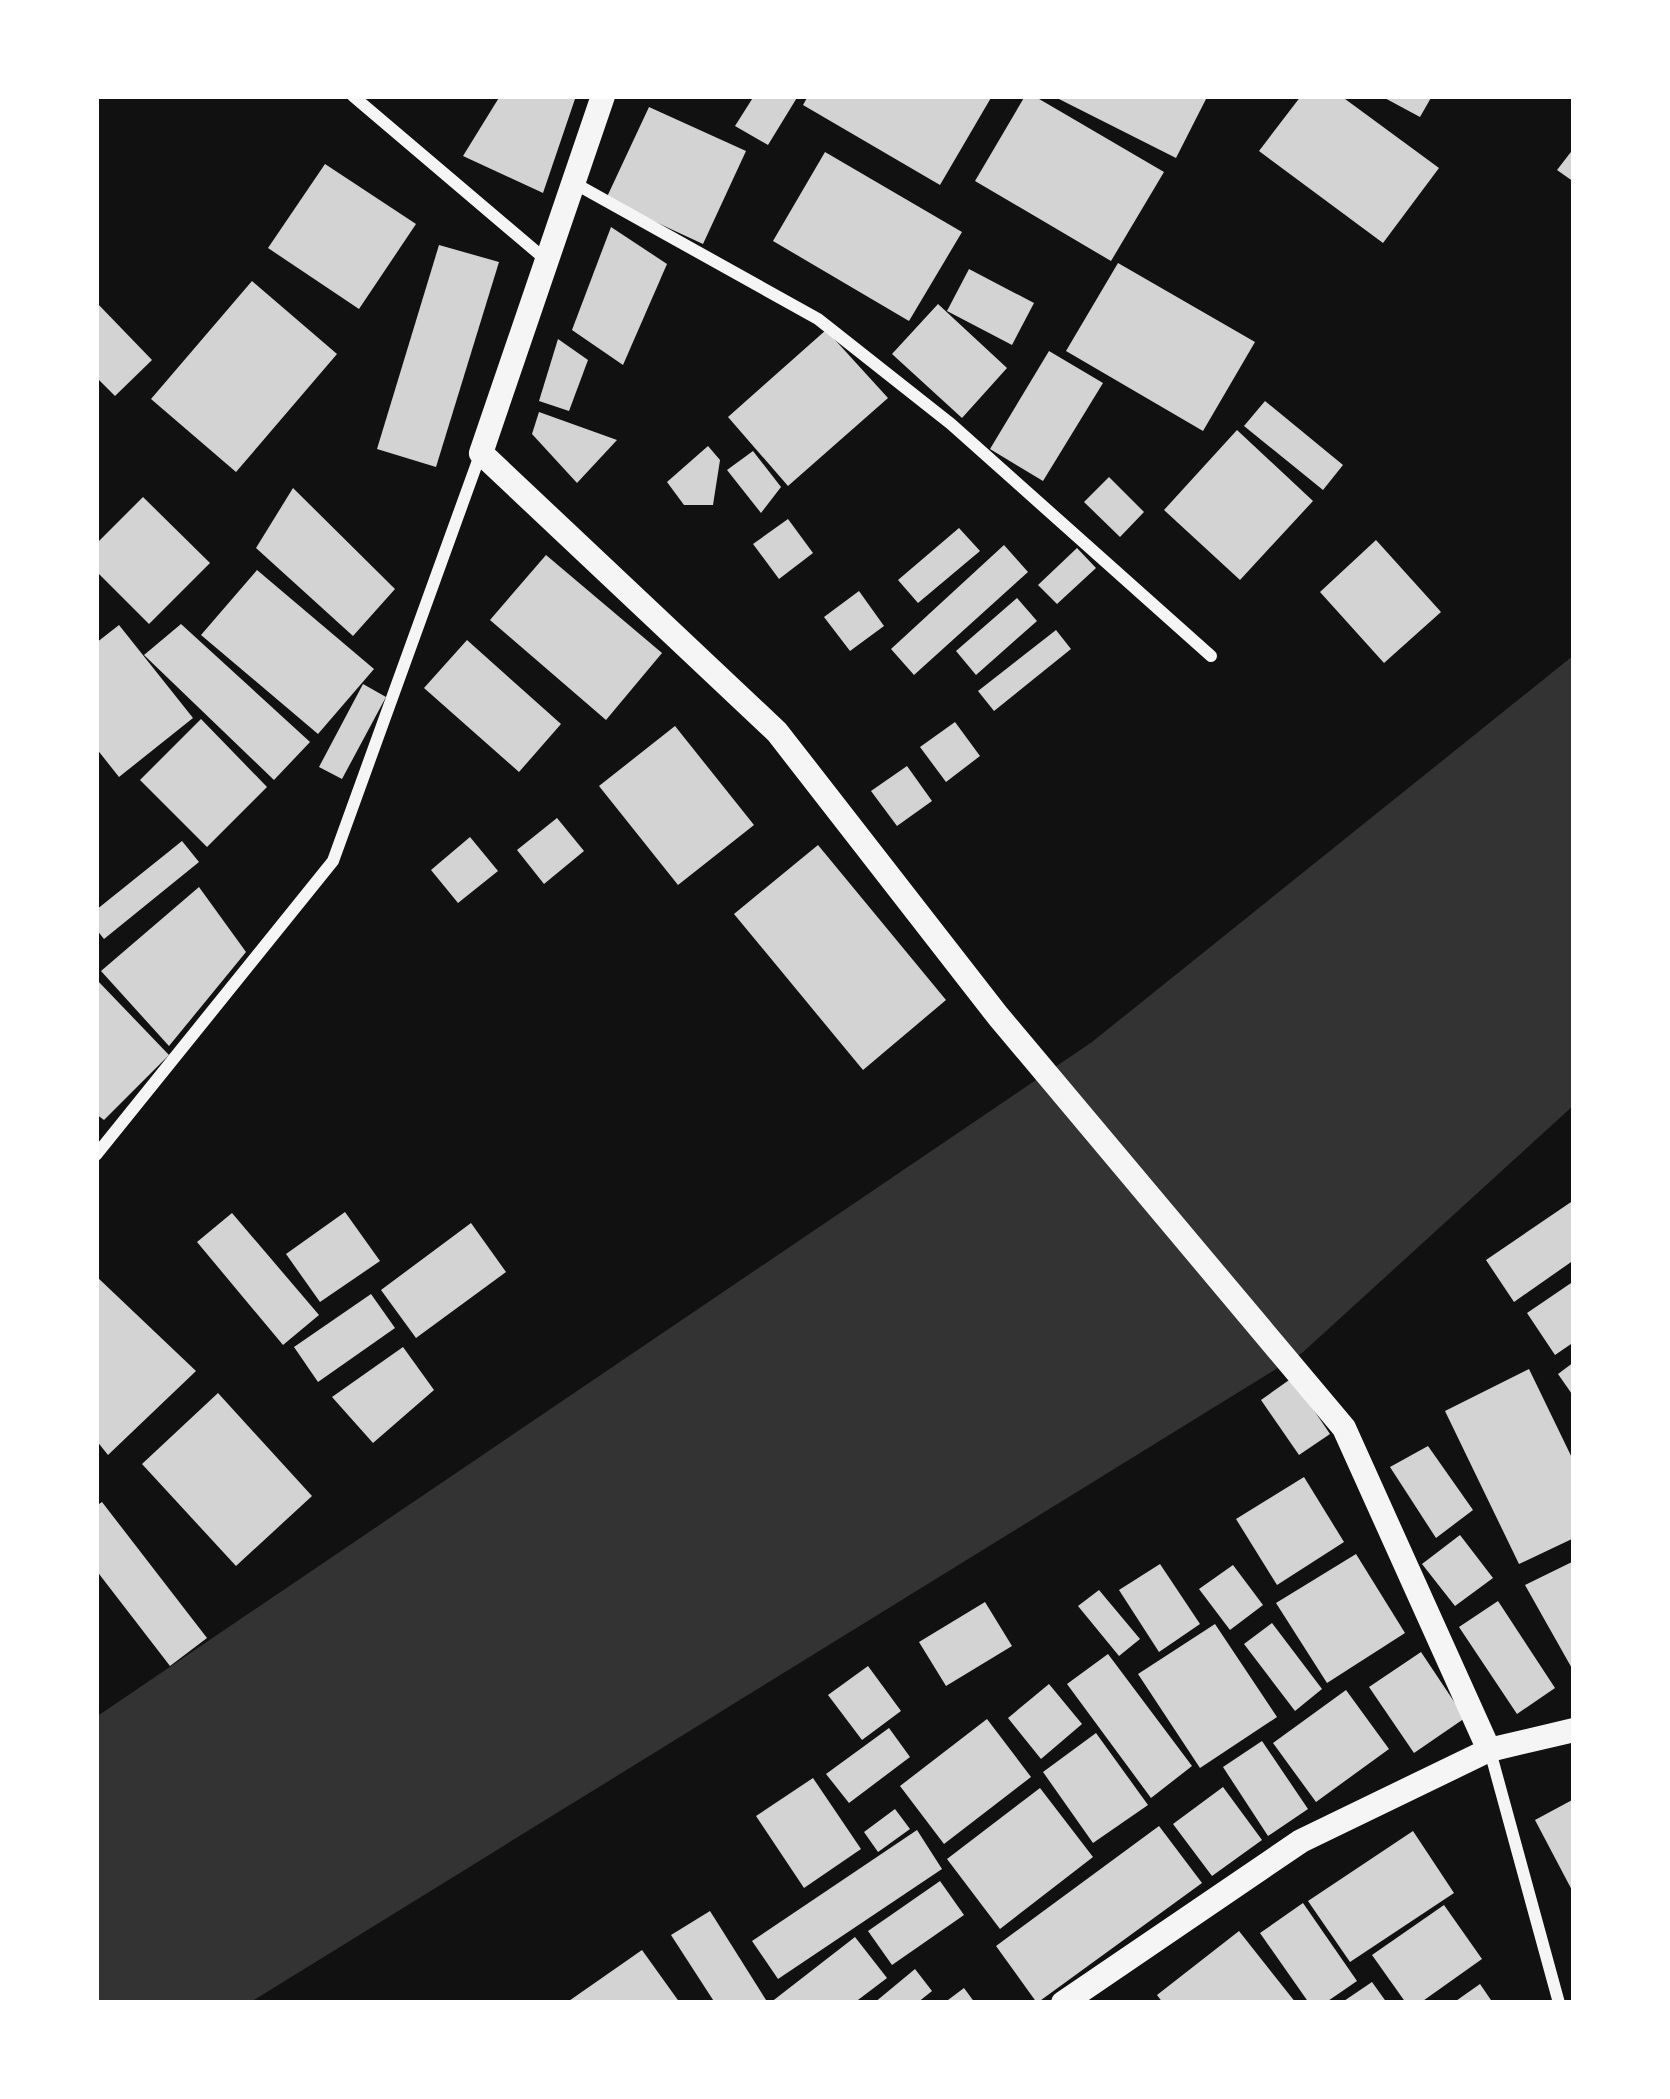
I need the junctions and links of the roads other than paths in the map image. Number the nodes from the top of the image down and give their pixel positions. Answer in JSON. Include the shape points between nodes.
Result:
{"nodes":[{"id":1,"x":353,"y":96,"type":"edge"},
{"id":2,"x":603,"y":96,"type":"edge"},
{"id":3,"x":572,"y":182,"type":"junction"},
{"id":4,"x":545,"y":259,"type":"junction"},
{"id":5,"x":481,"y":454,"type":"junction"},
{"id":6,"x":1211,"y":656,"type":"dead end"},
{"id":7,"x":96,"y":1155,"type":"edge"},
{"id":8,"x":1574,"y":1730,"type":"edge"},
{"id":9,"x":1489,"y":1750,"type":"junction"},
{"id":10,"x":1063,"y":2003,"type":"edge"},
{"id":11,"x":1559,"y":2003,"type":"edge"}],
"edges":[{"from":1,"to":4,"type":"street"},
{"from":2,"to":3,"type":"main road"},
{"from":3,"to":4,"type":"main road"},
{"from":3,"to":6,"type":"street","via":[[818,319],[950,424]]},
{"from":4,"to":5,"type":"main road"},
{"from":5,"to":7,"type":"street","via":[[333,861]]},
{"from":5,"to":9,"type":"main road","via":[[776,732],[998,1016],[1344,1428]]},
{"from":8,"to":9,"type":"main road"},
{"from":9,"to":10,"type":"main road","via":[[1301,1841]]},
{"from":9,"to":11,"type":"street"}]}
